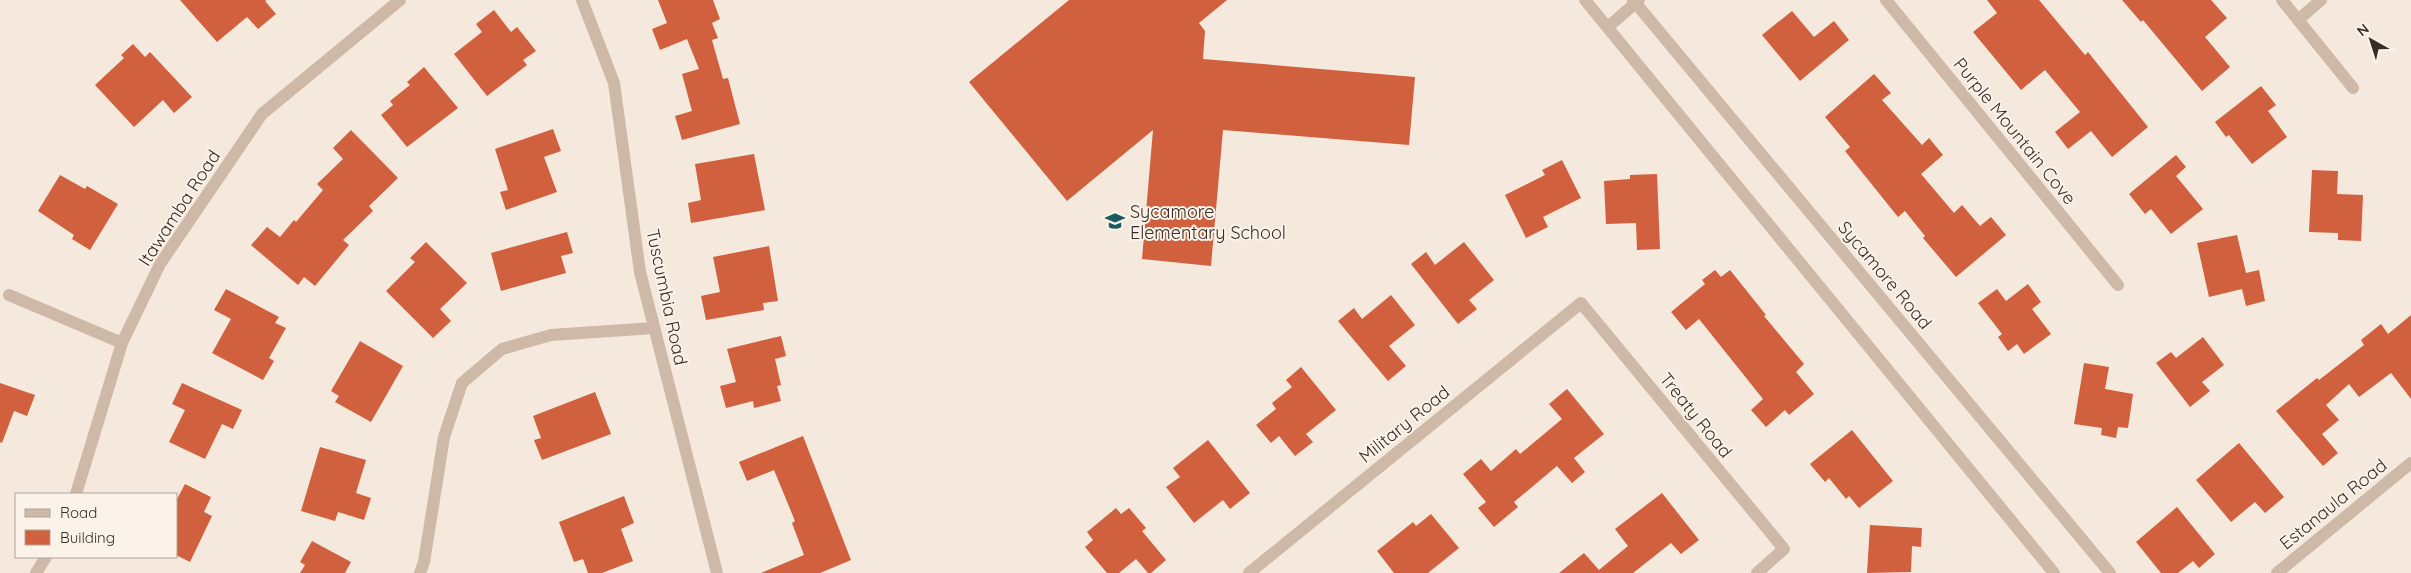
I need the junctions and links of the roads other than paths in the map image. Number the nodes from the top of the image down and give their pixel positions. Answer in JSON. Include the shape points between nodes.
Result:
{"nodes":[{"id":1,"x":400,"y":0,"type":"edge"},
{"id":2,"x":582,"y":0,"type":"edge"},
{"id":3,"x":1585,"y":0,"type":"edge"},
{"id":4,"x":1886,"y":0,"type":"edge"},
{"id":5,"x":2282,"y":0,"type":"edge"},
{"id":6,"x":2321,"y":0,"type":"edge"},
{"id":7,"x":1636,"y":1,"type":"edge"},
{"id":8,"x":2298,"y":20,"type":"junction"},
{"id":9,"x":1608,"y":27,"type":"junction"},
{"id":10,"x":2353,"y":88,"type":"dead end"},
{"id":11,"x":2118,"y":284,"type":"dead end"},
{"id":12,"x":9,"y":295,"type":"dead end"},
{"id":13,"x":1581,"y":303,"type":"joint"},
{"id":14,"x":654,"y":328,"type":"junction"},
{"id":15,"x":122,"y":343,"type":"junction"},
{"id":16,"x":2411,"y":463,"type":"edge"},
{"id":17,"x":76,"y":493,"type":"edge"},
{"id":18,"x":45,"y":558,"type":"edge"},
{"id":19,"x":36,"y":573,"type":"edge"},
{"id":20,"x":420,"y":573,"type":"edge"},
{"id":21,"x":717,"y":573,"type":"edge"},
{"id":22,"x":1249,"y":573,"type":"edge"},
{"id":23,"x":1756,"y":573,"type":"edge"},
{"id":24,"x":2054,"y":573,"type":"edge"},
{"id":25,"x":2110,"y":573,"type":"edge"},
{"id":26,"x":2277,"y":573,"type":"edge"}],
"edges":[{"from":1,"to":15,"type":"street","name":"Itawamba Road","via":[[262,114],[160,264]]},
{"from":2,"to":14,"type":"street","name":"Tuscumbia Road","via":[[614,83],[640,272]]},
{"from":3,"to":9,"type":"street"},
{"from":4,"to":11,"type":"street","name":"Purple Mountain Cove"},
{"from":5,"to":8,"type":"street"},
{"from":6,"to":8,"type":"street"},
{"from":7,"to":9,"type":"street"},
{"from":7,"to":25,"type":"street","name":"Sycamore Road"},
{"from":8,"to":10,"type":"street"},
{"from":9,"to":24,"type":"street"},
{"from":12,"to":15,"type":"street"},
{"from":13,"to":22,"type":"street","name":"Military Road"},
{"from":13,"to":23,"type":"street","name":"Treaty Road","via":[[1784,549]]},
{"from":14,"to":20,"type":"street","via":[[551,335],[502,349],[462,383],[444,437]]},
{"from":14,"to":21,"type":"street","name":"Tuscumbia Road"},
{"from":15,"to":17,"type":"street","name":"Itawamba Road"},
{"from":16,"to":26,"type":"street","name":"Estanaula Road"},
{"from":18,"to":19,"type":"street"}]}
